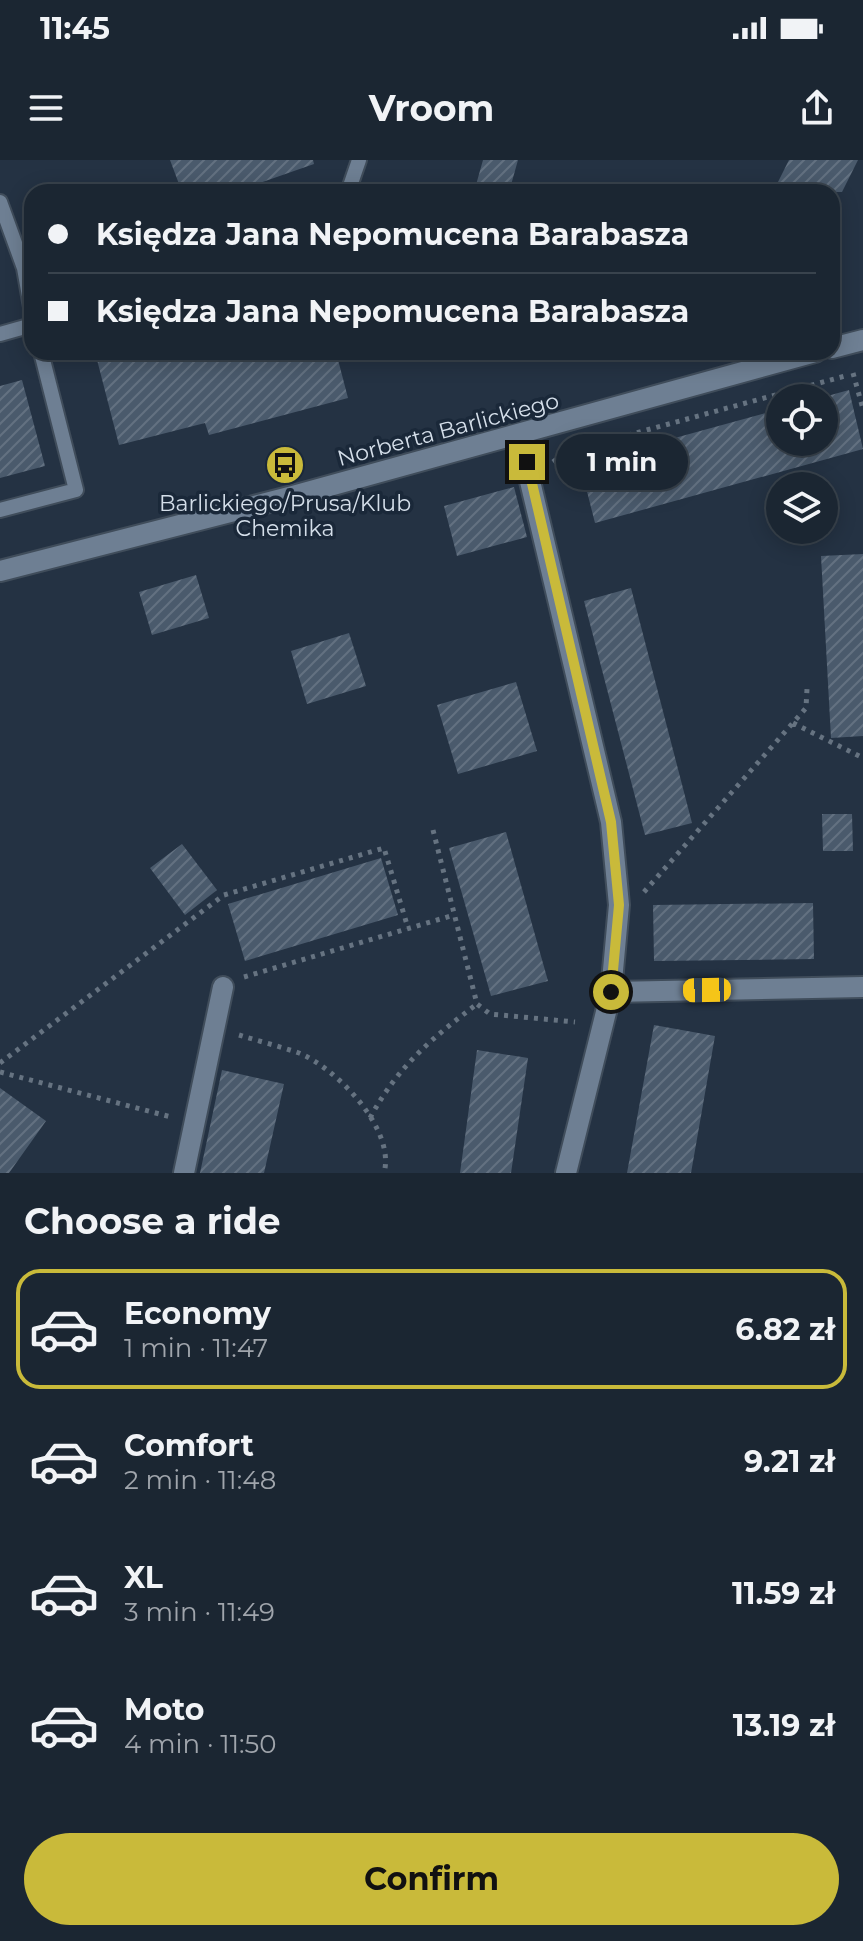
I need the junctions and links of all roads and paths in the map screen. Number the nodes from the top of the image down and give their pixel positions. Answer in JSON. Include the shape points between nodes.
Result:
{"nodes":[{"id":1,"x":359,"y":160,"type":"edge"},
{"id":2,"x":351,"y":184,"type":"edge"},
{"id":3,"x":0,"y":202,"type":"edge"},
{"id":4,"x":24,"y":268,"type":"edge"},
{"id":5,"x":24,"y":327,"type":"edge"},
{"id":6,"x":0,"y":334,"type":"edge"},
{"id":7,"x":863,"y":340,"type":"edge"},
{"id":8,"x":840,"y":346,"type":"edge"},
{"id":9,"x":43,"y":360,"type":"edge"},
{"id":10,"x":786,"y":360,"type":"edge"},
{"id":11,"x":863,"y":371,"type":"edge"},
{"id":12,"x":853,"y":373,"type":"junction"},
{"id":13,"x":863,"y":409,"type":"edge"},
{"id":14,"x":519,"y":435,"type":"junction"},
{"id":15,"x":550,"y":468,"type":"dead end"},
{"id":16,"x":0,"y":510,"type":"edge"},
{"id":17,"x":0,"y":571,"type":"edge"},
{"id":18,"x":807,"y":689,"type":"dead end"},
{"id":19,"x":793,"y":723,"type":"junction"},
{"id":20,"x":863,"y":758,"type":"edge"},
{"id":21,"x":433,"y":830,"type":"dead end"},
{"id":22,"x":643,"y":884,"type":"dead end"},
{"id":23,"x":643,"y":893,"type":"junction"},
{"id":24,"x":643,"y":906,"type":"dead end"},
{"id":25,"x":454,"y":915,"type":"junction"},
{"id":26,"x":408,"y":928,"type":"junction"},
{"id":27,"x":223,"y":987,"type":"joint"},
{"id":28,"x":863,"y":987,"type":"edge"},
{"id":29,"x":611,"y":992,"type":"junction"},
{"id":30,"x":477,"y":1004,"type":"junction"},
{"id":31,"x":578,"y":1009,"type":"dead end"},
{"id":32,"x":575,"y":1022,"type":"junction"},
{"id":33,"x":215,"y":1028,"type":"junction"},
{"id":34,"x":571,"y":1037,"type":"dead end"},
{"id":35,"x":0,"y":1063,"type":"edge"},
{"id":36,"x":0,"y":1072,"type":"edge"},
{"id":37,"x":370,"y":1118,"type":"junction"},
{"id":38,"x":195,"y":1124,"type":"junction"},
{"id":39,"x":184,"y":1173,"type":"edge"},
{"id":40,"x":384,"y":1173,"type":"edge"},
{"id":41,"x":566,"y":1173,"type":"edge"}],
"edges":[{"from":1,"to":2,"type":"lane"},
{"from":3,"to":4,"type":"lane"},
{"from":5,"to":6,"type":"lane"},
{"from":7,"to":8,"type":"street"},
{"from":9,"to":16,"type":"lane","via":[[76,490]]},
{"from":10,"to":14,"type":"street","name":"Norberta Barlickiego"},
{"from":11,"to":12,"type":"path"},
{"from":12,"to":13,"type":"path"},
{"from":12,"to":15,"type":"path","via":[[566,452]]},
{"from":14,"to":17,"type":"street","name":"Norberta Barlickiego"},
{"from":14,"to":29,"type":"street","via":[[611,822],[619,905]]},
{"from":18,"to":19,"type":"path","via":[[806,708]]},
{"from":19,"to":20,"type":"path"},
{"from":19,"to":23,"type":"path"},
{"from":21,"to":25,"type":"path"},
{"from":22,"to":23,"type":"path"},
{"from":23,"to":24,"type":"path"},
{"from":25,"to":26,"type":"path"},
{"from":25,"to":30,"type":"path"},
{"from":26,"to":27,"type":"path"},
{"from":26,"to":35,"type":"path","via":[[384,848],[224,895]]},
{"from":27,"to":33,"type":"street"},
{"from":28,"to":29,"type":"street"},
{"from":29,"to":41,"type":"street"},
{"from":30,"to":32,"type":"path","via":[[490,1014]]},
{"from":30,"to":37,"type":"path","via":[[427,1042],[388,1083]]},
{"from":31,"to":32,"type":"path"},
{"from":32,"to":34,"type":"path"},
{"from":33,"to":37,"type":"path","via":[[301,1054],[344,1082]]},
{"from":33,"to":38,"type":"street"},
{"from":36,"to":38,"type":"path"},
{"from":37,"to":40,"type":"path","via":[[381,1133]]},
{"from":38,"to":39,"type":"street"}]}
